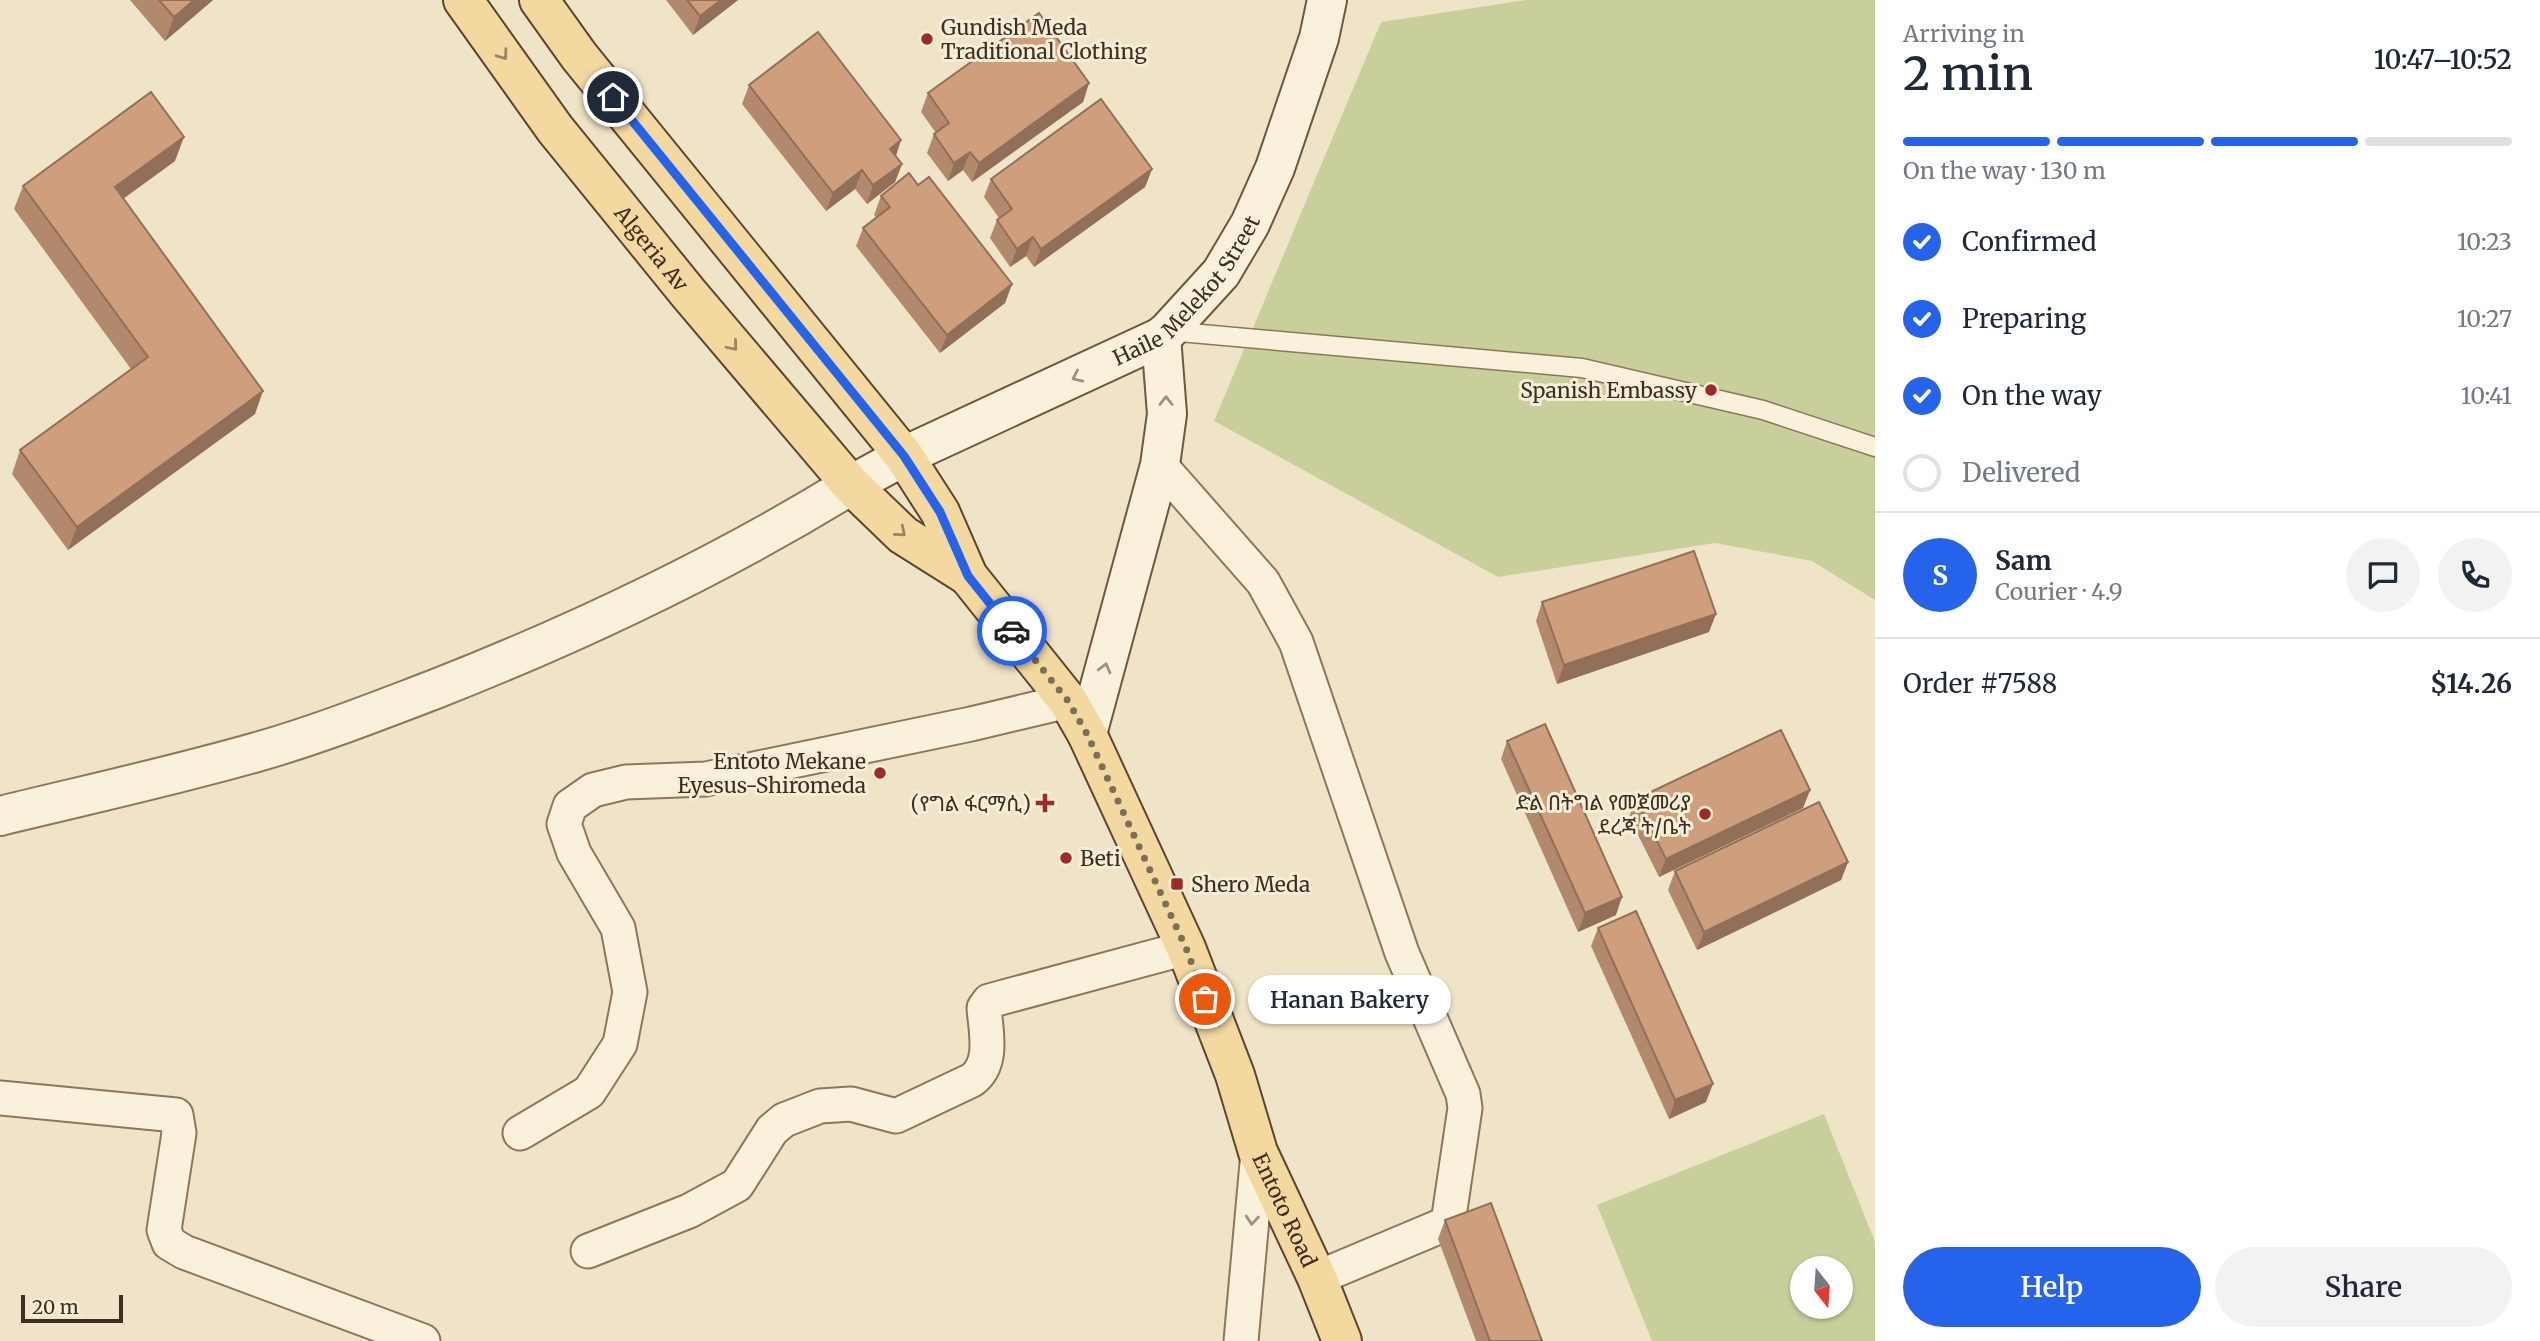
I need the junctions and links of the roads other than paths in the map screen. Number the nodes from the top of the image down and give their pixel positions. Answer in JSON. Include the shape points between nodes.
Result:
{"nodes":[{"id":1,"x":463,"y":0,"type":"edge"},
{"id":2,"x":539,"y":0,"type":"edge"},
{"id":3,"x":1327,"y":0,"type":"edge"},
{"id":4,"x":1164,"y":334,"type":"junction"},
{"id":5,"x":1875,"y":447,"type":"edge"},
{"id":6,"x":904,"y":456,"type":"junction"},
{"id":7,"x":1160,"y":465,"type":"junction"},
{"id":8,"x":851,"y":485,"type":"junction"},
{"id":9,"x":968,"y":576,"type":"junction"},
{"id":10,"x":1068,"y":701,"type":"junction"},
{"id":11,"x":1087,"y":734,"type":"junction"},
{"id":12,"x":0,"y":816,"type":"edge"},
{"id":13,"x":1186,"y":948,"type":"junction"},
{"id":14,"x":0,"y":1098,"type":"edge"},
{"id":15,"x":520,"y":1133,"type":"dead end"},
{"id":16,"x":1258,"y":1152,"type":"junction"},
{"id":17,"x":588,"y":1251,"type":"dead end"},
{"id":18,"x":1317,"y":1278,"type":"junction"},
{"id":19,"x":423,"y":1341,"type":"edge"},
{"id":20,"x":1241,"y":1341,"type":"edge"},
{"id":21,"x":1342,"y":1341,"type":"edge"}],
"edges":[{"from":1,"to":8,"type":"main road","name":"Algeria Av","one_way":true,"via":[[555,129]]},
{"from":2,"to":6,"type":"main road","via":[[579,56]]},
{"from":3,"to":4,"type":"main road","name":"Haile Melekot Street","via":[[1319,38],[1275,168],[1250,224],[1220,273]]},
{"from":4,"to":5,"type":"lane","via":[[1582,368],[1763,410]]},
{"from":4,"to":6,"type":"main road","name":"Haile Melekot Street","one_way":true},
{"from":7,"to":4,"type":"main road","one_way":true,"via":[[1167,414]]},
{"from":6,"to":8,"type":"main road","name":"Haile Melekot Street"},
{"from":6,"to":9,"type":"main road","via":[[940,512]]},
{"from":11,"to":7,"type":"main road","one_way":true},
{"from":7,"to":18,"type":"street","via":[[1263,582],[1296,642],[1402,953],[1463,1094],[1465,1108],[1448,1223]]},
{"from":8,"to":9,"type":"main road","name":"Algeria Av","one_way":true,"via":[[903,535]]},
{"from":8,"to":12,"type":"main road","name":"Haile Melekot Street","via":[[779,529],[639,601],[489,668],[258,751]]},
{"from":9,"to":10,"type":"main road","name":"Entoto Road"},
{"from":10,"to":11,"type":"main road","name":"Entoto Road"},
{"from":10,"to":15,"type":"street","via":[[706,779],[626,782],[593,790],[570,806],[564,824],[574,853],[618,928],[630,992],[620,1044],[589,1091]]},
{"from":11,"to":13,"type":"main road","name":"Entoto Road"},
{"from":13,"to":16,"type":"main road","name":"Entoto Road","via":[[1235,1075]]},
{"from":13,"to":17,"type":"street","via":[[989,1001],[984,1007],[987,1059],[983,1072],[972,1080],[896,1116],[851,1104],[820,1106],[785,1120],[772,1130],[737,1185],[728,1191]]},
{"from":14,"to":19,"type":"street","via":[[176,1115],[179,1133],[164,1230],[169,1243]]},
{"from":16,"to":18,"type":"main road","name":"Entoto Road"},
{"from":16,"to":20,"type":"street","one_way":true},
{"from":18,"to":21,"type":"main road","name":"Entoto Road"}]}
